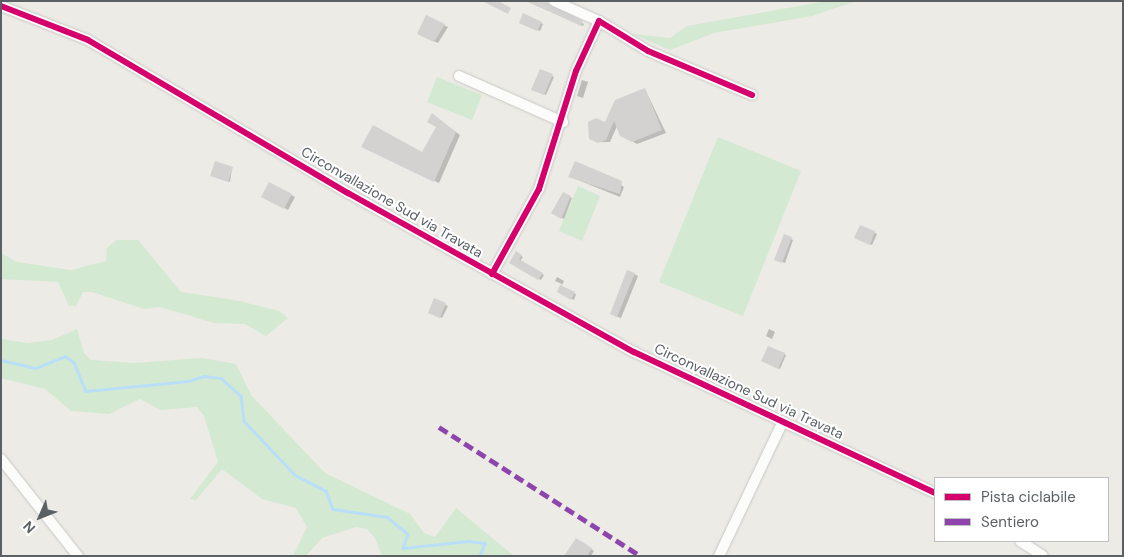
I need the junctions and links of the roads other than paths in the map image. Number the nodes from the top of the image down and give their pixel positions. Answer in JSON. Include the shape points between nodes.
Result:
{"nodes":[{"id":1,"x":554,"y":1,"type":"edge"},
{"id":2,"x":1,"y":6,"type":"edge"},
{"id":3,"x":599,"y":21,"type":"junction"},
{"id":4,"x":459,"y":76,"type":"dead end"},
{"id":5,"x":752,"y":96,"type":"dead end"},
{"id":6,"x":563,"y":122,"type":"junction"},
{"id":7,"x":492,"y":274,"type":"junction"},
{"id":8,"x":783,"y":421,"type":"junction"},
{"id":9,"x":1,"y":460,"type":"edge"},
{"id":10,"x":934,"y":493,"type":"edge"},
{"id":11,"x":1022,"y":542,"type":"edge"},
{"id":12,"x":78,"y":556,"type":"edge"},
{"id":13,"x":719,"y":556,"type":"edge"},
{"id":14,"x":1043,"y":556,"type":"edge"}],
"edges":[{"from":1,"to":3,"type":"street"},
{"from":2,"to":7,"type":"street","name":"Circonvallazione Sud via Travata","via":[[88,40]]},
{"from":3,"to":5,"type":"street","via":[[648,51]]},
{"from":3,"to":6,"type":"street","via":[[576,71]]},
{"from":4,"to":6,"type":"street"},
{"from":6,"to":7,"type":"street","via":[[539,189]]},
{"from":7,"to":8,"type":"street","name":"Circonvallazione Sud via Travata","via":[[634,352]]},
{"from":8,"to":10,"type":"street","name":"Circonvallazione Sud via Travata"},
{"from":8,"to":13,"type":"street"},
{"from":9,"to":12,"type":"street"},
{"from":11,"to":14,"type":"street"}]}
